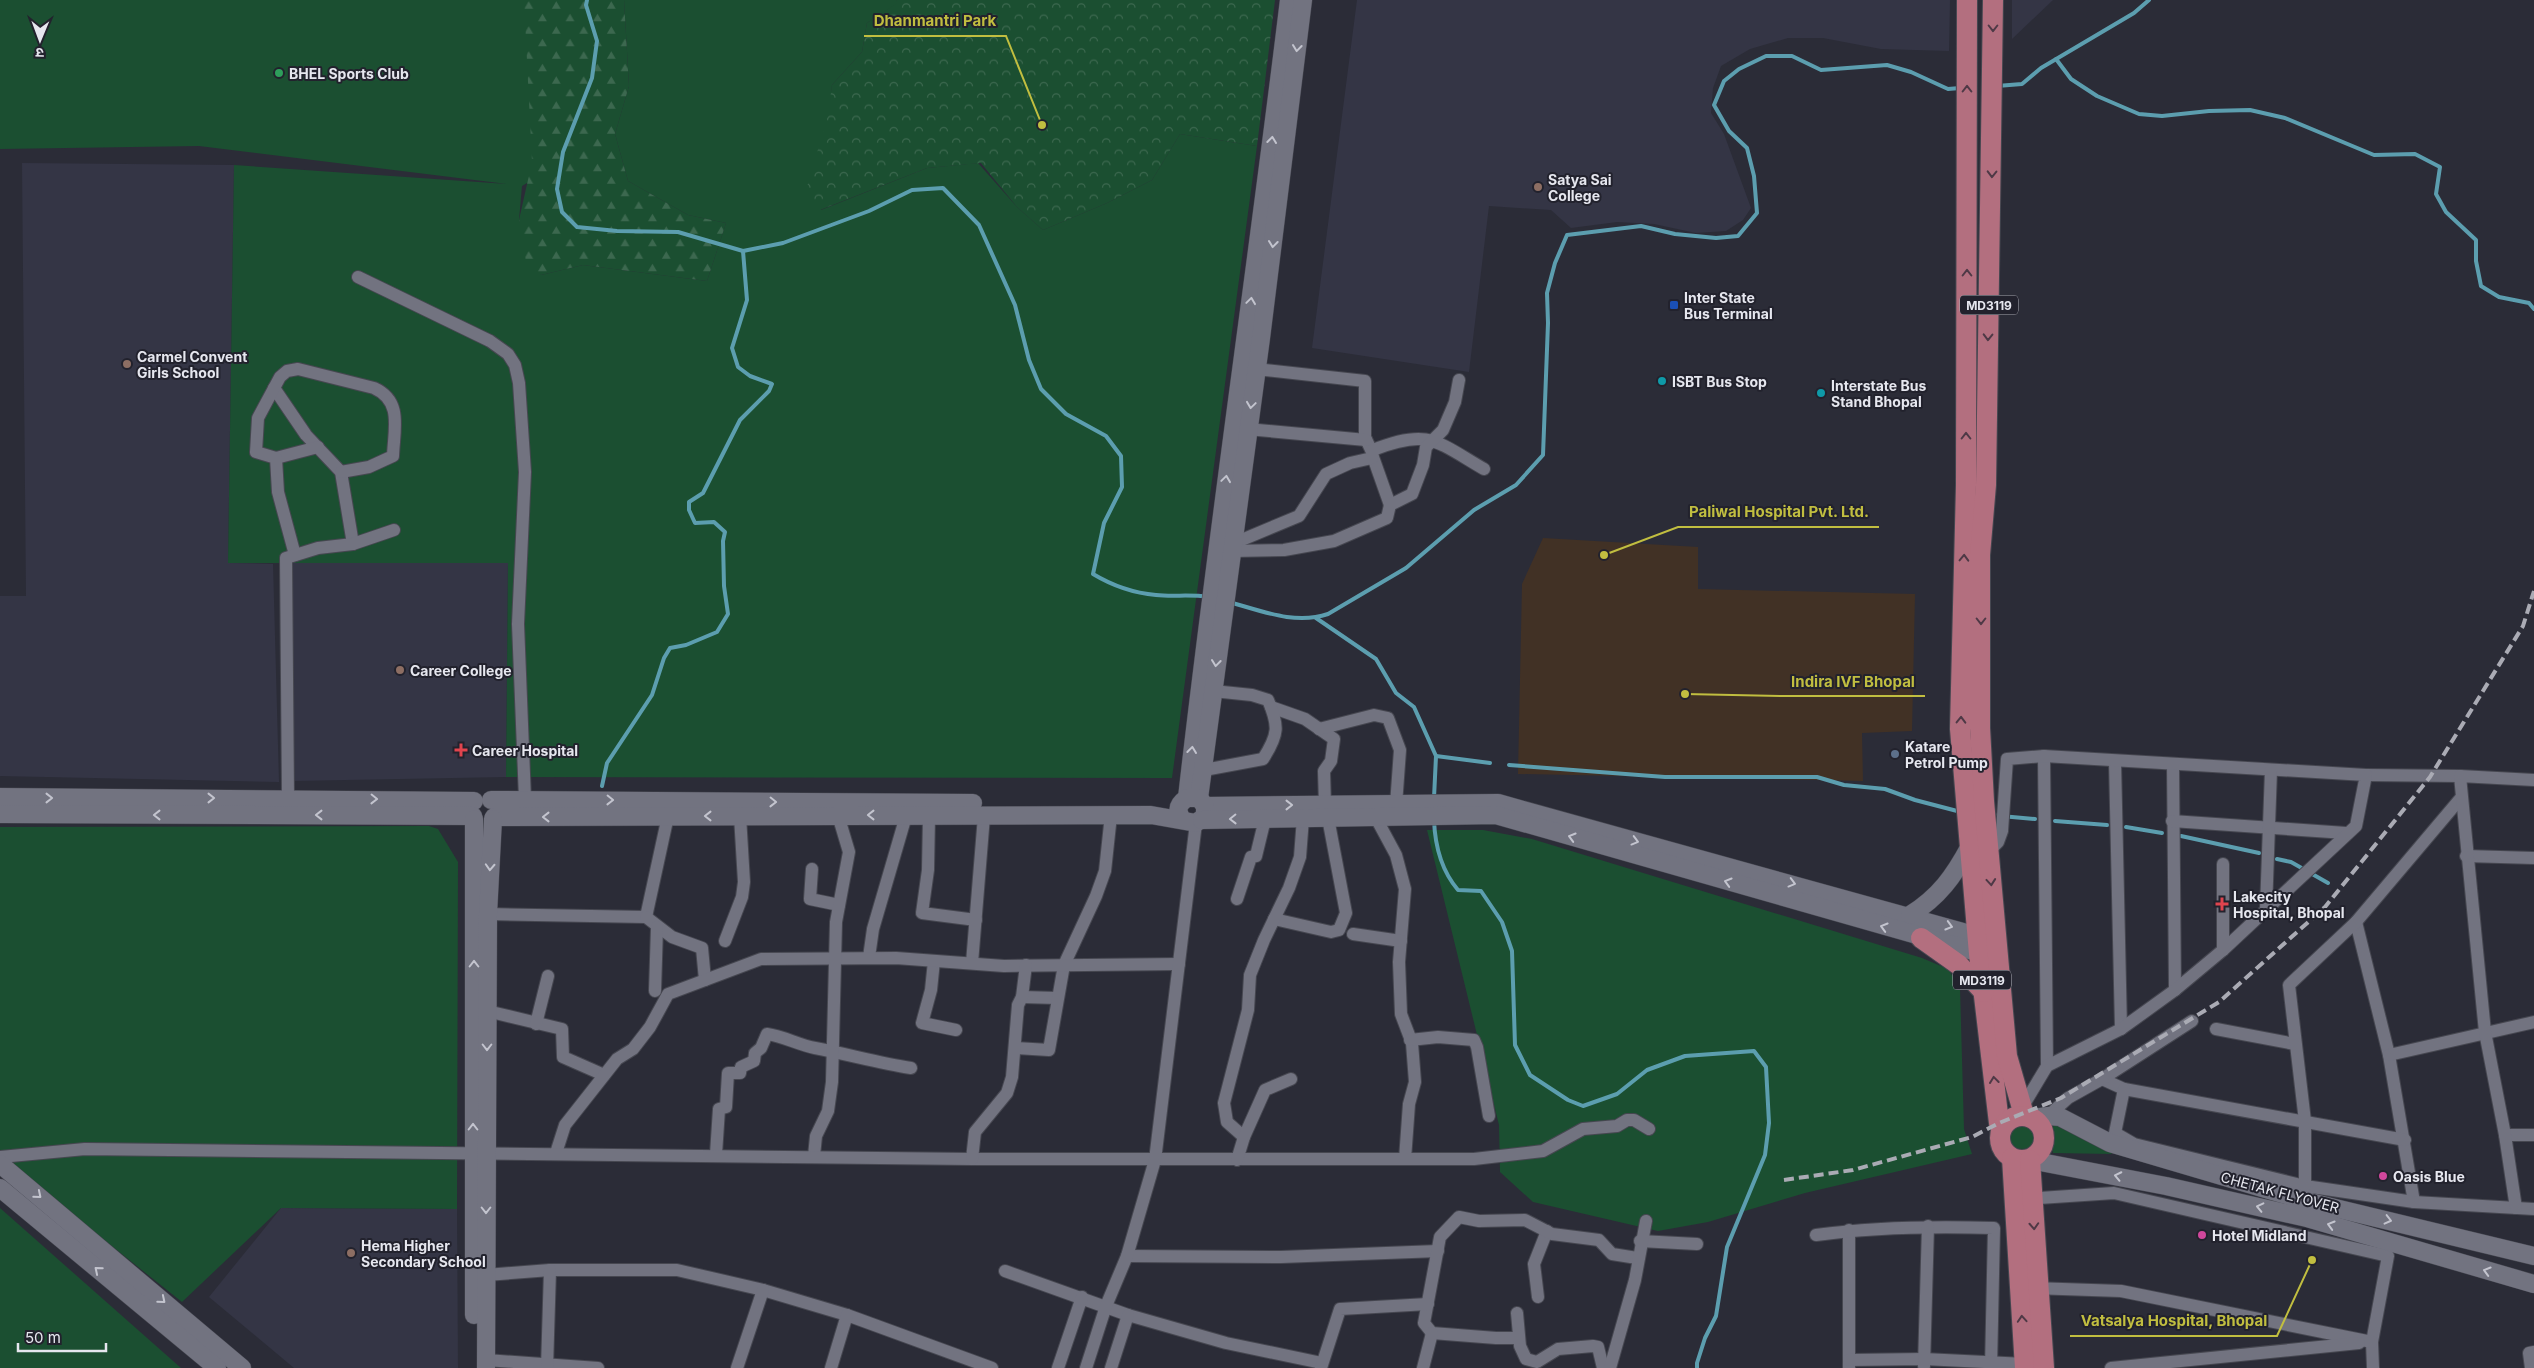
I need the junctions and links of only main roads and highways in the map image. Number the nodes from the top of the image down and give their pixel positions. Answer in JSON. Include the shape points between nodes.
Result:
{"nodes":[{"id":1,"x":1289,"y":0,"type":"edge"},
{"id":2,"x":1303,"y":0,"type":"edge"},
{"id":3,"x":1968,"y":0,"type":"edge"},
{"id":4,"x":1993,"y":0,"type":"edge"},
{"id":5,"x":1269,"y":219,"type":"junction"},
{"id":6,"x":1254,"y":336,"type":"junction"},
{"id":7,"x":1228,"y":517,"type":"junction"},
{"id":8,"x":1220,"y":581,"type":"junction"},
{"id":9,"x":1216,"y":613,"type":"junction"},
{"id":10,"x":1976,"y":802,"type":"junction"},
{"id":11,"x":0,"y":806,"type":"edge"},
{"id":12,"x":1193,"y":810,"type":"junction"},
{"id":13,"x":1452,"y":810,"type":"junction"},
{"id":14,"x":1327,"y":811,"type":"junction"},
{"id":15,"x":1421,"y":811,"type":"junction"},
{"id":16,"x":483,"y":812,"type":"junction"},
{"id":17,"x":1984,"y":837,"type":"junction"},
{"id":18,"x":1910,"y":915,"type":"junction"},
{"id":19,"x":1921,"y":938,"type":"junction"},
{"id":20,"x":1984,"y":943,"type":"junction"},
{"id":21,"x":1984,"y":992,"type":"junction"},
{"id":22,"x":2032,"y":1114,"type":"junction"},
{"id":23,"x":2002,"y":1128,"type":"junction"},
{"id":24,"x":480,"y":1153,"type":"junction"},
{"id":25,"x":2021,"y":1159,"type":"junction"},
{"id":26,"x":0,"y":1164,"type":"edge"},
{"id":27,"x":0,"y":1188,"type":"edge"},
{"id":28,"x":2024,"y":1200,"type":"junction"},
{"id":29,"x":2306,"y":1202,"type":"junction"},
{"id":30,"x":2534,"y":1256,"type":"edge"},
{"id":31,"x":2534,"y":1284,"type":"edge"},
{"id":32,"x":2029,"y":1288,"type":"junction"},
{"id":33,"x":482,"y":1365,"type":"edge"},
{"id":34,"x":2025,"y":1366,"type":"edge"},
{"id":35,"x":217,"y":1368,"type":"edge"},
{"id":36,"x":242,"y":1368,"type":"edge"},
{"id":37,"x":2044,"y":1368,"type":"edge"}],
"edges":[{"from":5,"to":1,"type":"main road","one_way":true},
{"from":2,"to":5,"type":"main road","one_way":true},
{"from":10,"to":3,"type":"main road","number":"MD3119","one_way":true,"via":[[1960,729],[1966,484]]},
{"from":4,"to":10,"type":"main road","number":"MD3119","one_way":true,"via":[[1986,485],[1980,555],[1980,728]]},
{"from":5,"to":6,"type":"main road"},
{"from":7,"to":6,"type":"main road","one_way":true},
{"from":6,"to":7,"type":"main road","one_way":true,"via":[[1256,369]]},
{"from":7,"to":8,"type":"main road"},
{"from":7,"to":8,"type":"main road","via":[[1231,548]]},
{"from":8,"to":9,"type":"main road"},
{"from":12,"to":9,"type":"main road","one_way":true},
{"from":9,"to":12,"type":"main road","one_way":true,"via":[[1213,691],[1204,770]]},
{"from":10,"to":17,"type":"main road","number":"MD3119"},
{"from":16,"to":11,"type":"main road","one_way":true},
{"from":11,"to":16,"type":"main road","one_way":true,"via":[[288,798]]},
{"from":12,"to":14,"type":"main road","one_way":true},
{"from":14,"to":12,"type":"main road","one_way":true,"via":[[1303,818],[1265,819]]},
{"from":12,"to":16,"type":"main road","one_way":true,"via":[[1151,815],[984,816],[668,816]]},
{"from":16,"to":12,"type":"main road","one_way":true,"via":[[526,799]]},
{"from":13,"to":15,"type":"main road"},
{"from":13,"to":18,"type":"main road","one_way":true,"via":[[1498,803]]},
{"from":19,"to":13,"type":"main road","one_way":true,"via":[[1496,815]]},
{"from":14,"to":15,"type":"main road","via":[[1396,805]]},
{"from":14,"to":15,"type":"main road","via":[[1376,818]]},
{"from":24,"to":16,"type":"main road","one_way":true},
{"from":16,"to":24,"type":"main road","one_way":true,"via":[[488,914]]},
{"from":17,"to":18,"type":"main road","via":[[1948,884]]},
{"from":17,"to":20,"type":"main road","number":"MD3119"},
{"from":18,"to":20,"type":"main road","one_way":true},
{"from":19,"to":20,"type":"main road"},
{"from":19,"to":21,"type":"main road","via":[[1959,965]]},
{"from":20,"to":21,"type":"main road","number":"MD3119"},
{"from":20,"to":22,"type":"main road","number":"MD3119","via":[[1998,958],[2007,1056]]},
{"from":23,"to":21,"type":"main road","number":"MD3119","one_way":true},
{"from":22,"to":23,"type":"main road","via":[[2015,1116]]},
{"from":22,"to":25,"type":"main road","via":[[2044,1131],[2045,1140],[2042,1148]]},
{"from":22,"to":29,"type":"main road","name":"CHETAK FLYOVER","via":[[2060,1117],[2110,1143]]},
{"from":23,"to":25,"type":"main road","via":[[2000,1145]]},
{"from":24,"to":33,"type":"main road"},
{"from":24,"to":33,"type":"main road","one_way":true,"via":[[486,1275]]},
{"from":25,"to":28,"type":"main road"},
{"from":29,"to":25,"type":"main road","name":"CHETAK FLYOVER","one_way":true,"via":[[2147,1182]]},
{"from":26,"to":36,"type":"main road","one_way":true},
{"from":35,"to":27,"type":"main road","one_way":true},
{"from":28,"to":32,"type":"main road","one_way":true},
{"from":28,"to":32,"type":"main road","via":[[2016,1226]]},
{"from":29,"to":30,"type":"main road","name":"CHETAK FLYOVER","one_way":true},
{"from":31,"to":29,"type":"main road","name":"CHETAK FLYOVER","one_way":true},
{"from":34,"to":32,"type":"main road","one_way":true},
{"from":32,"to":37,"type":"main road"}]}
